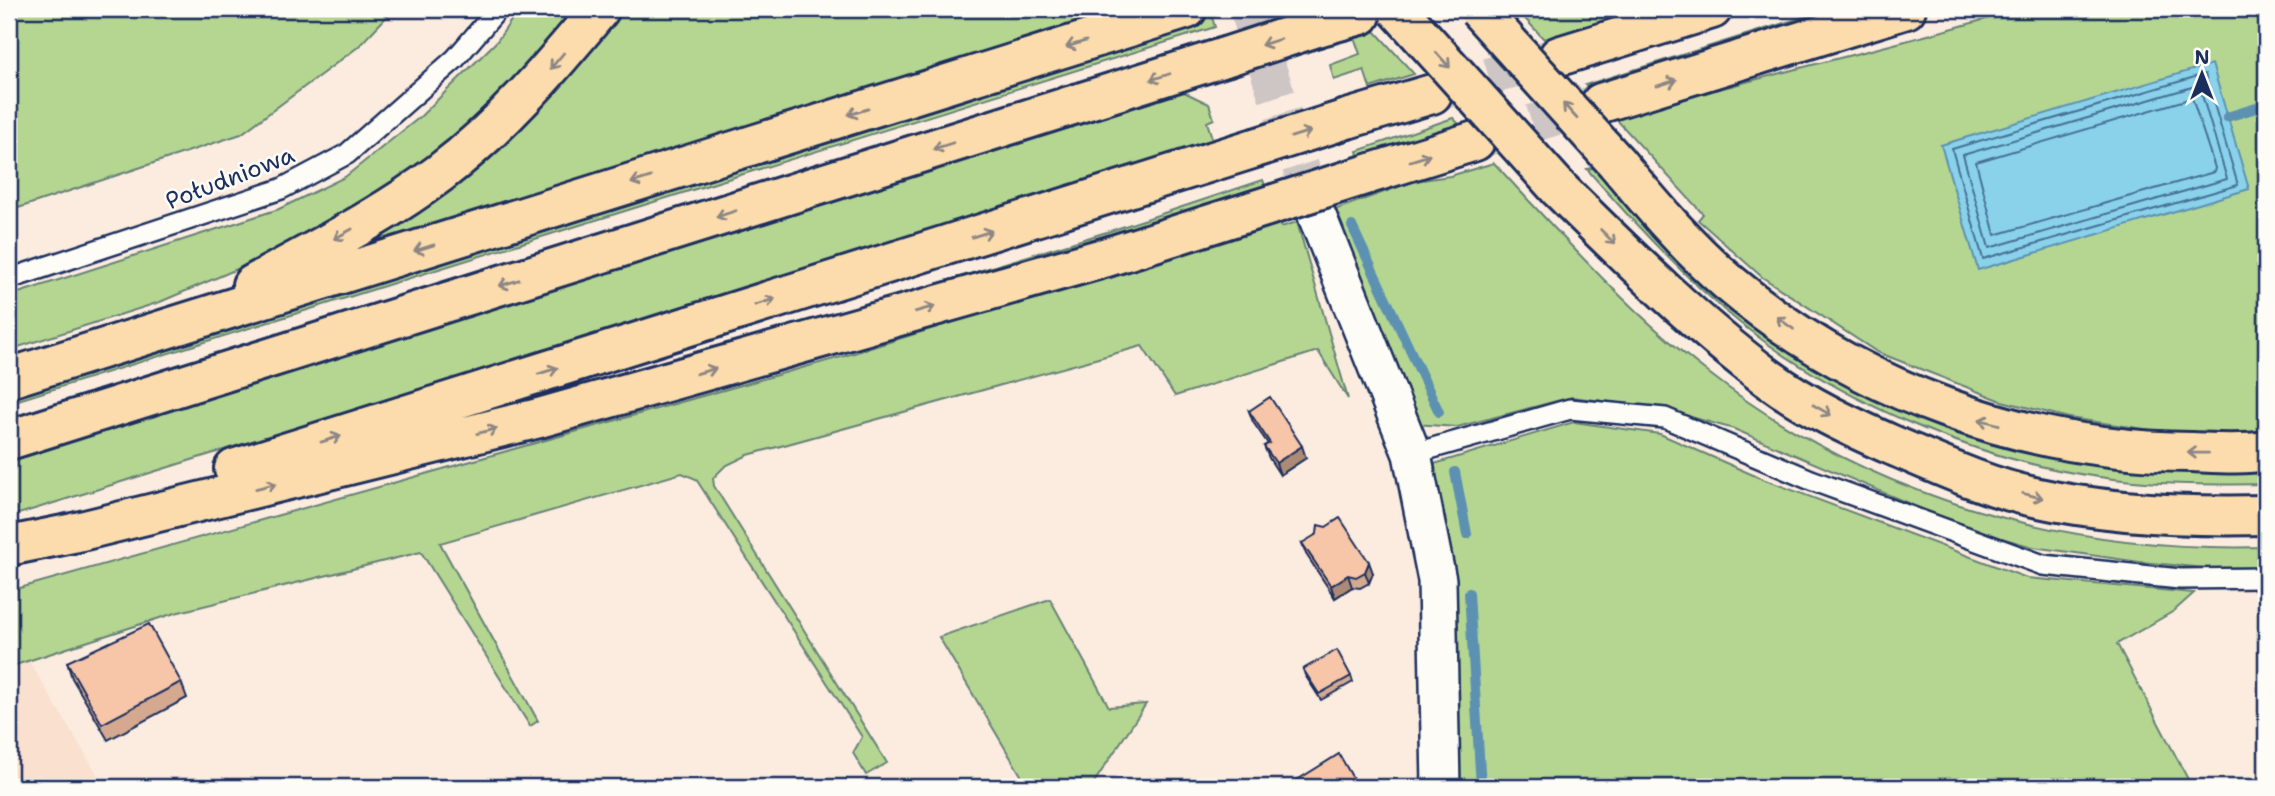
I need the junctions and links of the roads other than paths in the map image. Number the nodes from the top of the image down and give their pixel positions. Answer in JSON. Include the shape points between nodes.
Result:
{"nodes":[{"id":1,"x":498,"y":9,"type":"edge"},
{"id":2,"x":600,"y":9,"type":"edge"},
{"id":3,"x":1187,"y":9,"type":"edge"},
{"id":4,"x":1478,"y":9,"type":"edge"},
{"id":5,"x":1712,"y":9,"type":"edge"},
{"id":6,"x":1906,"y":9,"type":"edge"},
{"id":7,"x":1379,"y":12,"type":"edge"},
{"id":8,"x":1559,"y":56,"type":"tunnel mouth"},
{"id":9,"x":1432,"y":94,"type":"tunnel mouth"},
{"id":10,"x":1601,"y":103,"type":"tunnel mouth"},
{"id":11,"x":1475,"y":141,"type":"tunnel mouth"},
{"id":12,"x":1317,"y":216,"type":"tunnel mouth"},
{"id":13,"x":9,"y":279,"type":"edge"},
{"id":14,"x":184,"y":323,"type":"junction"},
{"id":15,"x":9,"y":377,"type":"edge"},
{"id":16,"x":9,"y":440,"type":"edge"},
{"id":17,"x":2266,"y":452,"type":"edge"},
{"id":18,"x":1412,"y":454,"type":"junction"},
{"id":19,"x":2266,"y":515,"type":"edge"},
{"id":20,"x":9,"y":540,"type":"edge"},
{"id":21,"x":9,"y":546,"type":"edge"},
{"id":22,"x":2266,"y":578,"type":"edge"},
{"id":23,"x":1441,"y":787,"type":"edge"}],
"edges":[{"from":1,"to":13,"type":"lane","name":"Południowa","via":[[455,59],[347,154],[281,189]]},
{"from":2,"to":14,"type":"highway","one_way":true,"via":[[498,124],[440,173],[375,217]]},
{"from":3,"to":14,"type":"highway","one_way":true},
{"from":17,"to":4,"type":"highway","one_way":true,"bridge":true,"via":[[2151,452],[2055,440],[1959,414],[1871,374],[1729,282],[1670,226]]},
{"from":5,"to":8,"type":"highway"},
{"from":10,"to":6,"type":"highway","one_way":true},
{"from":7,"to":16,"type":"highway","one_way":true,"bridge":true,"via":[[1317,27]]},
{"from":7,"to":19,"type":"highway","one_way":true,"bridge":true,"via":[[1707,329],[1770,380],[1850,427],[1945,468],[2032,497],[2190,517]]},
{"from":20,"to":9,"type":"highway","one_way":true,"bridge":true},
{"from":21,"to":11,"type":"highway","one_way":true,"bridge":true,"via":[[539,418],[1107,257]]},
{"from":12,"to":18,"type":"street"},
{"from":14,"to":15,"type":"highway"},
{"from":18,"to":22,"type":"lane","via":[[1570,409],[1665,418],[1811,480],[2043,565],[2180,579]]},
{"from":18,"to":23,"type":"street","via":[[1437,580]]}]}
